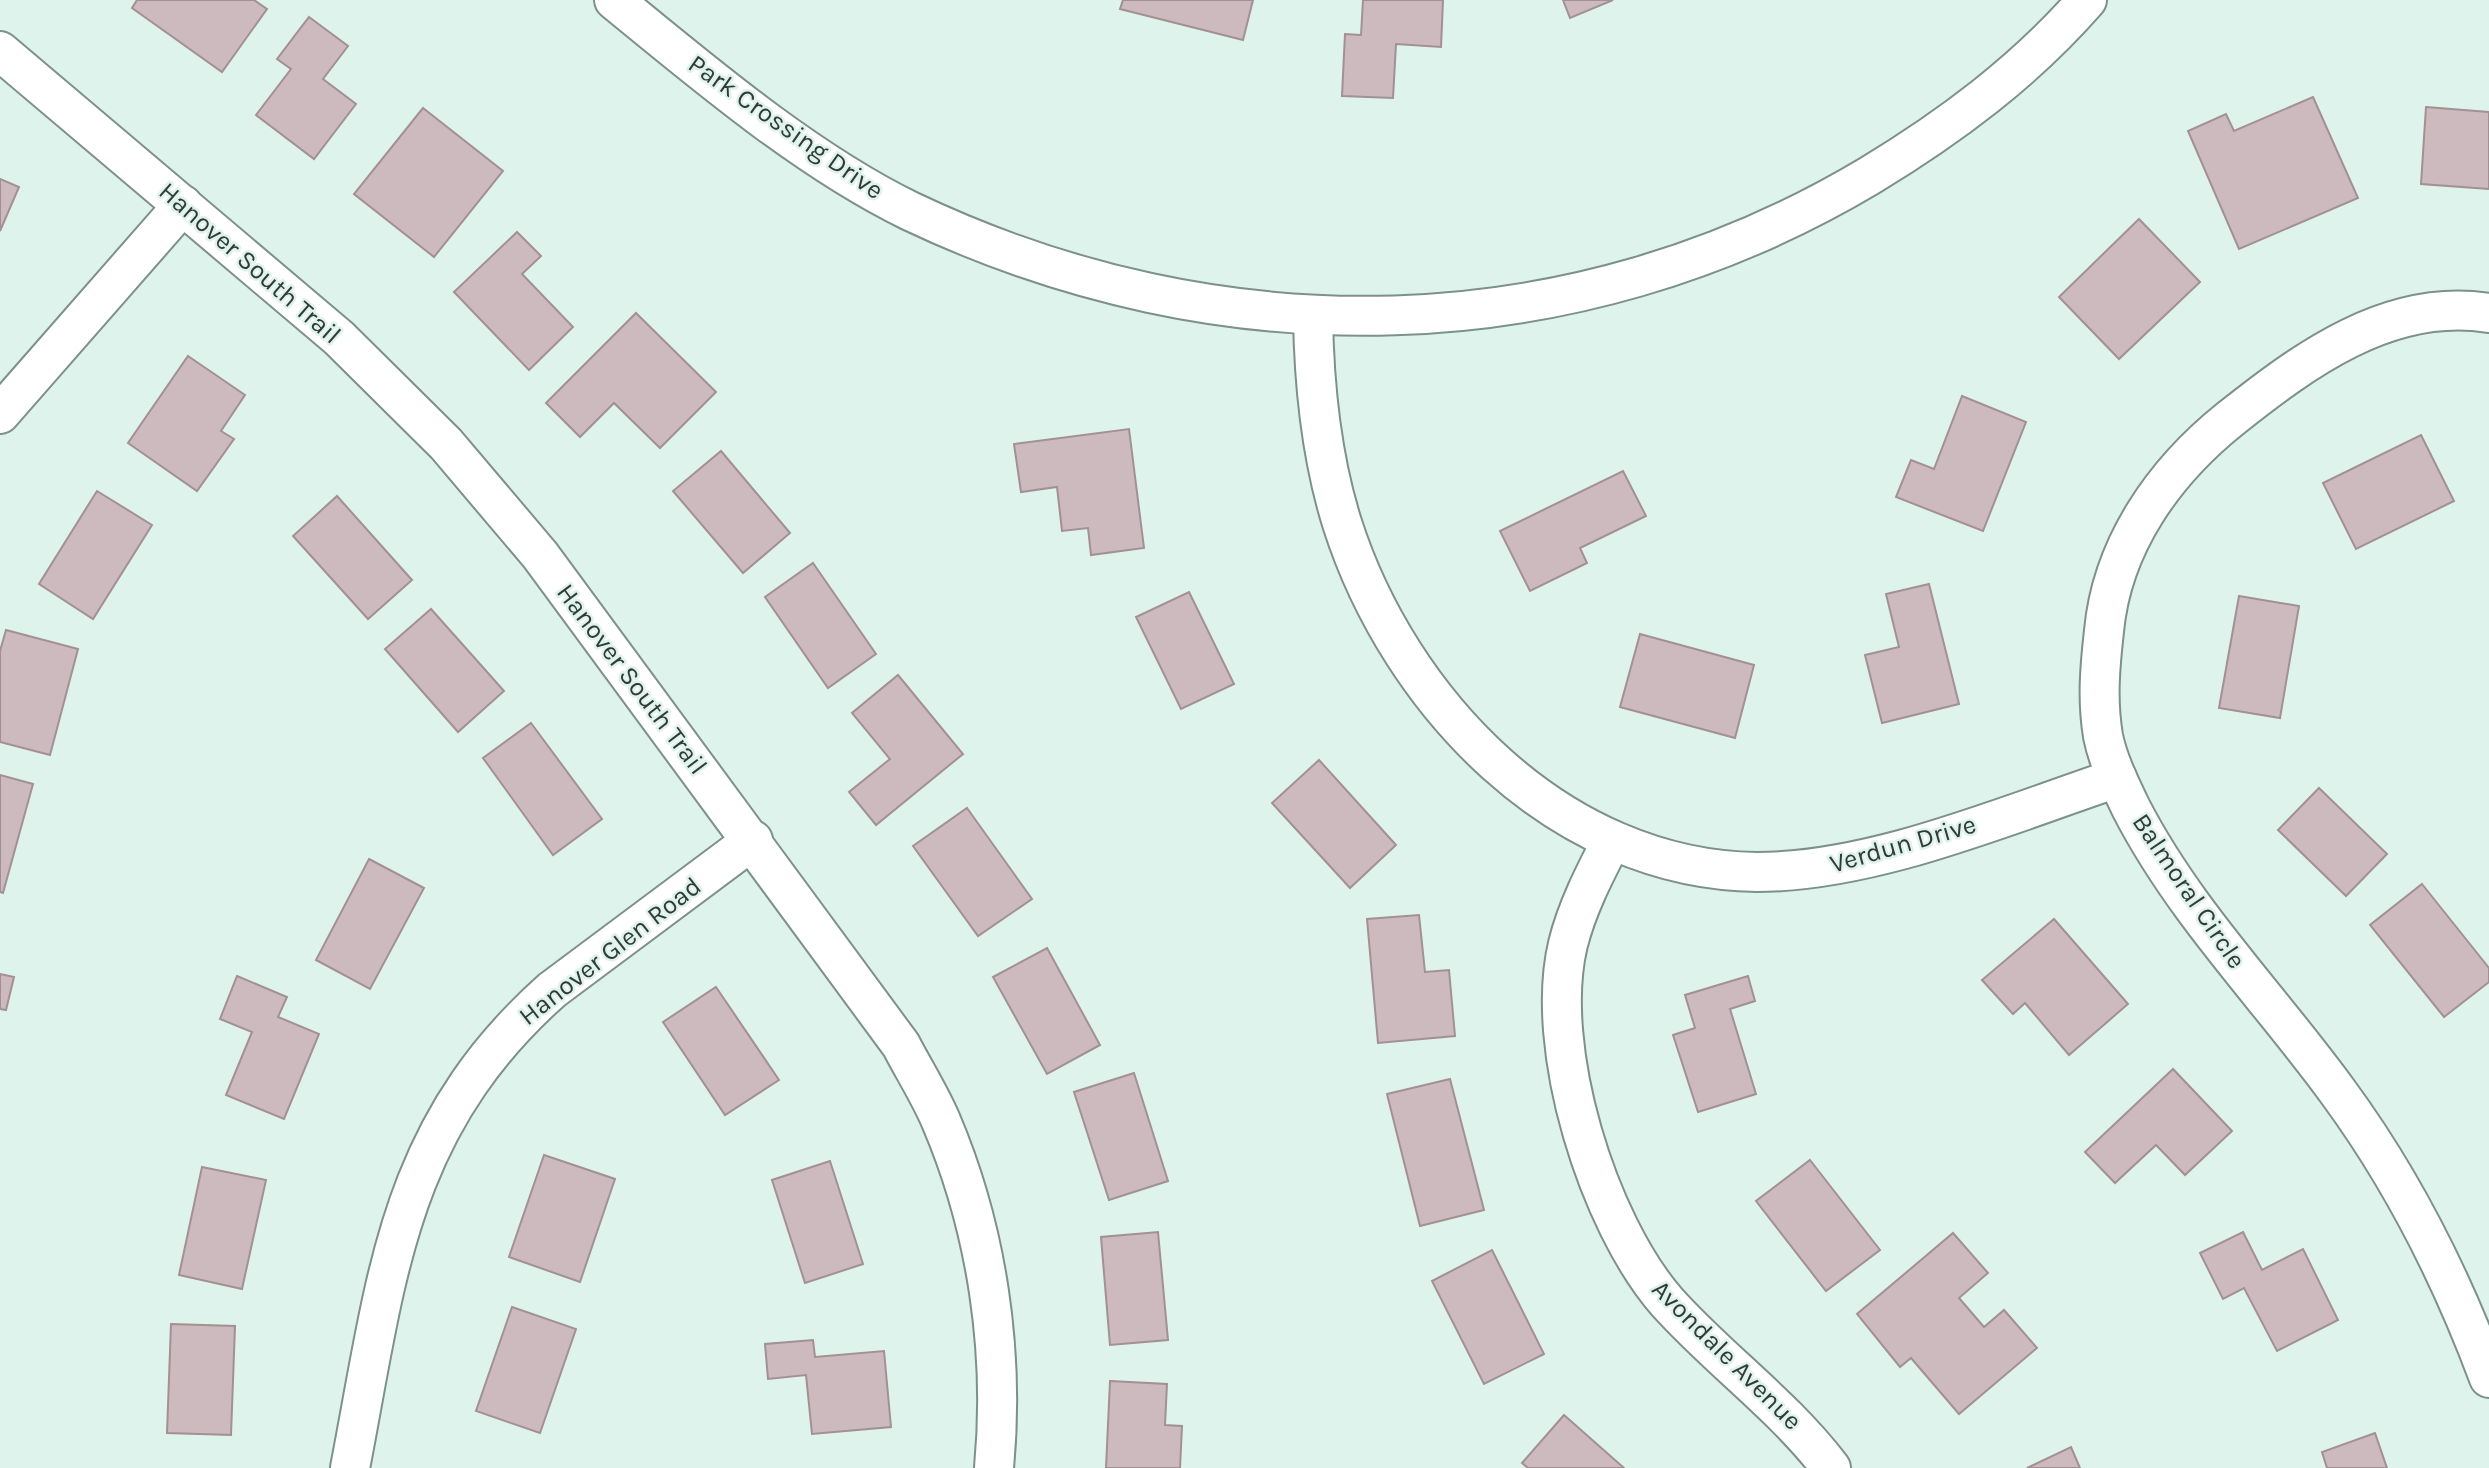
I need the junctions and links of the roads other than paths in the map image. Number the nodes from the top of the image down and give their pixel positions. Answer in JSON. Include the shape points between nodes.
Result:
{"nodes":[{"id":1,"x":614,"y":0,"type":"edge"},
{"id":2,"x":2087,"y":0,"type":"edge"},
{"id":3,"x":0,"y":51,"type":"edge"},
{"id":4,"x":183,"y":205,"type":"junction"},
{"id":5,"x":2489,"y":313,"type":"edge"},
{"id":6,"x":1313,"y":316,"type":"junction"},
{"id":7,"x":0,"y":414,"type":"edge"},
{"id":8,"x":2117,"y":778,"type":"junction"},
{"id":9,"x":753,"y":840,"type":"junction"},
{"id":10,"x":1611,"y":842,"type":"junction"},
{"id":11,"x":2489,"y":1378,"type":"edge"},
{"id":12,"x":350,"y":1468,"type":"edge"},
{"id":13,"x":995,"y":1468,"type":"edge"},
{"id":14,"x":1831,"y":1468,"type":"edge"}],
"edges":[{"from":1,"to":6,"type":"street","name":"Park Crossing Drive","via":[[787,134],[867,188],[909,210],[1073,274],[1170,298]]},
{"from":2,"to":6,"type":"street","name":"Park Crossing Drive","via":[[2005,82],[1930,139],[1816,208],[1732,245],[1641,278],[1544,302],[1445,314]]},
{"from":3,"to":4,"type":"street","name":"Hanover South Trail"},
{"from":4,"to":7,"type":"street"},
{"from":4,"to":9,"type":"street","name":"Hanover South Trail","via":[[340,338],[446,444],[540,555]]},
{"from":5,"to":8,"type":"street","name":"Balmoral Circle","via":[[2424,314],[2341,340],[2266,390],[2183,462],[2127,541],[2109,591],[2098,686],[2104,738]]},
{"from":6,"to":10,"type":"street","name":"Verdun Drive","via":[[1324,453],[1342,524],[1369,592],[1403,655],[1464,732],[1519,783]]},
{"from":8,"to":10,"type":"street","name":"Verdun Drive","via":[[1885,854],[1816,869],[1755,872],[1664,860]]},
{"from":8,"to":11,"type":"street","name":"Balmoral Circle","via":[[2145,834],[2197,912],[2367,1134],[2422,1225]]},
{"from":9,"to":12,"type":"street","name":"Hanover Glen Road","via":[[552,990],[526,1013],[458,1095],[413,1184],[393,1248]]},
{"from":9,"to":13,"type":"street","name":"Hanover South Trail","via":[[901,1045],[941,1121],[970,1201],[984,1262],[996,1347]]},
{"from":10,"to":14,"type":"street","name":"Avondale Avenue","via":[[1586,890],[1568,945],[1561,1002],[1565,1063],[1602,1195],[1630,1252],[1667,1302],[1805,1433]]}]}
